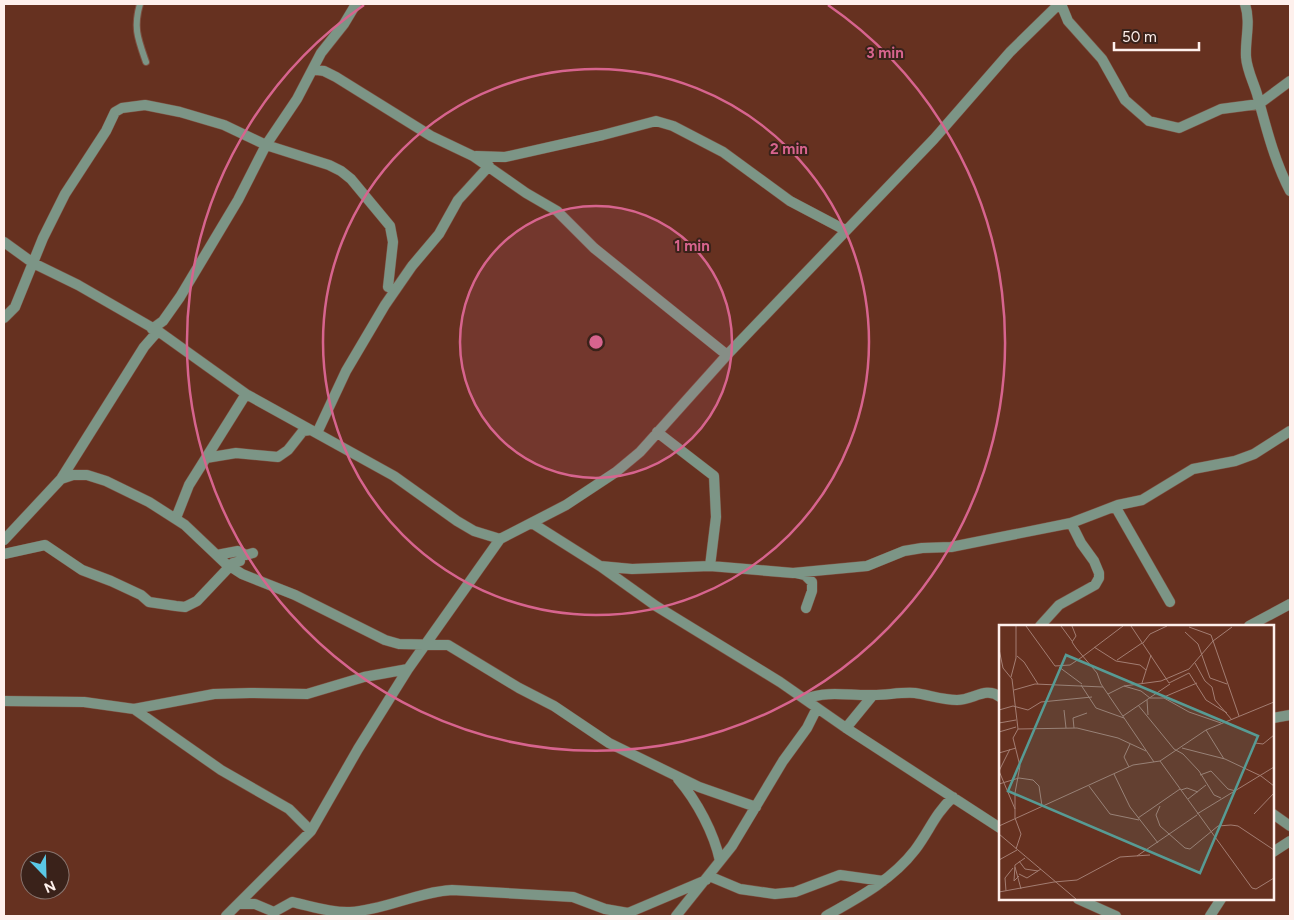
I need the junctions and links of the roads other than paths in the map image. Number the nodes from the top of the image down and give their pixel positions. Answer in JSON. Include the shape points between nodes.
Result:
{"nodes":[{"id":1,"x":140,"y":4,"type":"edge"},
{"id":2,"x":356,"y":4,"type":"edge"},
{"id":3,"x":1060,"y":4,"type":"edge"},
{"id":4,"x":1245,"y":4,"type":"edge"},
{"id":5,"x":146,"y":62,"type":"dead end"},
{"id":6,"x":312,"y":70,"type":"junction"},
{"id":7,"x":1290,"y":81,"type":"edge"},
{"id":8,"x":1259,"y":104,"type":"junction"},
{"id":9,"x":266,"y":145,"type":"junction"},
{"id":10,"x":473,"y":156,"type":"junction"},
{"id":11,"x":489,"y":166,"type":"junction"},
{"id":12,"x":1290,"y":192,"type":"edge"},
{"id":13,"x":845,"y":230,"type":"junction"},
{"id":14,"x":4,"y":242,"type":"edge"},
{"id":15,"x":33,"y":263,"type":"junction"},
{"id":16,"x":388,"y":287,"type":"dead end"},
{"id":17,"x":4,"y":318,"type":"edge"},
{"id":18,"x":155,"y":330,"type":"junction"},
{"id":19,"x":727,"y":355,"type":"junction"},
{"id":20,"x":246,"y":394,"type":"junction"},
{"id":21,"x":1290,"y":430,"type":"edge"},
{"id":22,"x":314,"y":432,"type":"junction"},
{"id":23,"x":657,"y":432,"type":"junction"},
{"id":24,"x":206,"y":458,"type":"junction"},
{"id":25,"x":60,"y":478,"type":"junction"},
{"id":26,"x":1115,"y":506,"type":"junction"},
{"id":27,"x":176,"y":518,"type":"junction"},
{"id":28,"x":532,"y":523,"type":"junction"},
{"id":29,"x":1071,"y":524,"type":"junction"},
{"id":30,"x":500,"y":539,"type":"junction"},
{"id":31,"x":4,"y":540,"type":"edge"},
{"id":32,"x":4,"y":554,"type":"edge"},
{"id":33,"x":217,"y":555,"type":"junction"},
{"id":34,"x":246,"y":556,"type":"junction"},
{"id":35,"x":229,"y":566,"type":"junction"},
{"id":36,"x":600,"y":566,"type":"junction"},
{"id":37,"x":710,"y":566,"type":"junction"},
{"id":38,"x":793,"y":573,"type":"junction"},
{"id":39,"x":242,"y":574,"type":"junction"},
{"id":40,"x":1170,"y":602,"type":"dead end"},
{"id":41,"x":1290,"y":604,"type":"edge"},
{"id":42,"x":806,"y":608,"type":"dead end"},
{"id":43,"x":1041,"y":625,"type":"edge"},
{"id":44,"x":1251,"y":625,"type":"edge"},
{"id":45,"x":424,"y":645,"type":"junction"},
{"id":46,"x":408,"y":669,"type":"junction"},
{"id":47,"x":872,"y":695,"type":"junction"},
{"id":48,"x":999,"y":696,"type":"edge"},
{"id":49,"x":805,"y":699,"type":"junction"},
{"id":50,"x":4,"y":701,"type":"edge"},
{"id":51,"x":817,"y":708,"type":"junction"},
{"id":52,"x":134,"y":709,"type":"junction"},
{"id":53,"x":1290,"y":715,"type":"edge"},
{"id":54,"x":1274,"y":718,"type":"edge"},
{"id":55,"x":846,"y":728,"type":"junction"},
{"id":56,"x":676,"y":776,"type":"junction"},
{"id":57,"x":953,"y":797,"type":"junction"},
{"id":58,"x":756,"y":807,"type":"junction"},
{"id":59,"x":1274,"y":815,"type":"edge"},
{"id":60,"x":1290,"y":826,"type":"edge"},
{"id":61,"x":999,"y":827,"type":"edge"},
{"id":62,"x":311,"y":831,"type":"junction"},
{"id":63,"x":1290,"y":841,"type":"edge"},
{"id":64,"x":1274,"y":851,"type":"edge"},
{"id":65,"x":720,"y":861,"type":"junction"},
{"id":66,"x":707,"y":878,"type":"junction"},
{"id":67,"x":883,"y":881,"type":"junction"},
{"id":68,"x":1080,"y":900,"type":"edge"},
{"id":69,"x":1220,"y":900,"type":"edge"},
{"id":70,"x":240,"y":904,"type":"junction"},
{"id":71,"x":633,"y":913,"type":"edge"},
{"id":72,"x":226,"y":916,"type":"edge"},
{"id":73,"x":676,"y":916,"type":"edge"},
{"id":74,"x":826,"y":916,"type":"edge"},
{"id":75,"x":1116,"y":916,"type":"edge"},
{"id":76,"x":1210,"y":916,"type":"edge"}],
"edges":[{"from":1,"to":5,"type":"lane","via":[[136,19],[137,36]]},
{"from":2,"to":6,"type":"street"},
{"from":3,"to":8,"type":"street","via":[[1068,20],[1102,59],[1125,100],[1148,121],[1177,129],[1226,108]]},
{"from":3,"to":13,"type":"street","via":[[1010,52],[934,139]]},
{"from":4,"to":8,"type":"street","via":[[1250,23],[1246,58]]},
{"from":6,"to":9,"type":"street"},
{"from":6,"to":10,"type":"street","via":[[336,77],[431,136]]},
{"from":7,"to":8,"type":"street"},
{"from":8,"to":12,"type":"street","via":[[1281,174]]},
{"from":9,"to":15,"type":"street","via":[[224,125],[180,112],[145,105],[122,108],[115,112],[106,132],[74,178]]},
{"from":9,"to":16,"type":"street","via":[[341,171],[386,219],[393,237]]},
{"from":9,"to":18,"type":"street","via":[[238,200],[180,297]]},
{"from":10,"to":11,"type":"street"},
{"from":10,"to":13,"type":"street","via":[[505,157],[656,121],[673,126],[723,152],[790,201]]},
{"from":11,"to":19,"type":"street","via":[[557,211],[594,248]]},
{"from":11,"to":22,"type":"street","via":[[458,200],[438,234],[385,305]]},
{"from":13,"to":19,"type":"street"},
{"from":14,"to":15,"type":"street"},
{"from":15,"to":17,"type":"street","via":[[15,307]]},
{"from":15,"to":18,"type":"street"},
{"from":18,"to":20,"type":"street"},
{"from":18,"to":25,"type":"street"},
{"from":19,"to":23,"type":"street"},
{"from":20,"to":22,"type":"street"},
{"from":20,"to":24,"type":"street"},
{"from":21,"to":26,"type":"street","via":[[1254,454],[1193,469],[1154,495]]},
{"from":22,"to":24,"type":"street","via":[[302,431],[288,450],[278,457],[236,453]]},
{"from":22,"to":30,"type":"street","via":[[394,476],[474,531]]},
{"from":23,"to":28,"type":"street","via":[[616,472]]},
{"from":23,"to":37,"type":"street","via":[[714,476],[716,517]]},
{"from":24,"to":27,"type":"street","via":[[189,485]]},
{"from":25,"to":27,"type":"street","via":[[80,474],[106,481]]},
{"from":25,"to":31,"type":"street"},
{"from":26,"to":29,"type":"street"},
{"from":26,"to":40,"type":"street"},
{"from":27,"to":33,"type":"street"},
{"from":28,"to":30,"type":"street"},
{"from":28,"to":36,"type":"street"},
{"from":29,"to":38,"type":"street","via":[[951,547],[904,551],[867,566]]},
{"from":29,"to":43,"type":"street","via":[[1094,561],[1099,578],[1094,585],[1059,605]]},
{"from":30,"to":45,"type":"street"},
{"from":32,"to":35,"type":"street","via":[[45,546],[82,570],[111,581],[149,602],[181,607],[197,601]]},
{"from":33,"to":34,"type":"street","via":[[235,551]]},
{"from":33,"to":35,"type":"street"},
{"from":34,"to":35,"type":"street"},
{"from":34,"to":39,"type":"street"},
{"from":35,"to":39,"type":"street"},
{"from":36,"to":37,"type":"street","via":[[632,569]]},
{"from":36,"to":49,"type":"street","via":[[656,606]]},
{"from":37,"to":38,"type":"street"},
{"from":38,"to":42,"type":"street","via":[[805,575],[812,582]]},
{"from":39,"to":45,"type":"street","via":[[294,595],[385,640]]},
{"from":41,"to":44,"type":"street"},
{"from":45,"to":46,"type":"street"},
{"from":45,"to":56,"type":"street","via":[[448,645],[554,706],[609,743]]},
{"from":46,"to":52,"type":"street","via":[[364,677],[307,694],[214,694]]},
{"from":46,"to":62,"type":"street"},
{"from":47,"to":48,"type":"street","via":[[913,693],[964,700],[992,692]]},
{"from":47,"to":49,"type":"street","via":[[822,693]]},
{"from":47,"to":55,"type":"street"},
{"from":49,"to":51,"type":"street"},
{"from":50,"to":52,"type":"street","via":[[84,702]]},
{"from":51,"to":55,"type":"street"},
{"from":51,"to":58,"type":"street","via":[[808,728],[783,761]]},
{"from":52,"to":62,"type":"street","via":[[221,770],[289,809]]},
{"from":53,"to":54,"type":"street"},
{"from":55,"to":57,"type":"street"},
{"from":56,"to":58,"type":"street"},
{"from":56,"to":65,"type":"street","via":[[710,828]]},
{"from":57,"to":61,"type":"street"},
{"from":57,"to":67,"type":"street","via":[[933,819],[915,850]]},
{"from":58,"to":65,"type":"street"},
{"from":59,"to":60,"type":"street"},
{"from":62,"to":70,"type":"street"},
{"from":63,"to":64,"type":"street"},
{"from":65,"to":66,"type":"street"},
{"from":66,"to":67,"type":"street","via":[[740,889],[775,894],[795,892],[840,875]]},
{"from":66,"to":71,"type":"street"},
{"from":66,"to":73,"type":"street"},
{"from":67,"to":74,"type":"street"},
{"from":68,"to":75,"type":"street"},
{"from":69,"to":76,"type":"street"},
{"from":70,"to":71,"type":"street","via":[[255,904],[274,912],[292,902],[351,912],[433,891],[452,890],[574,897],[617,912]]},
{"from":70,"to":72,"type":"street"}]}
